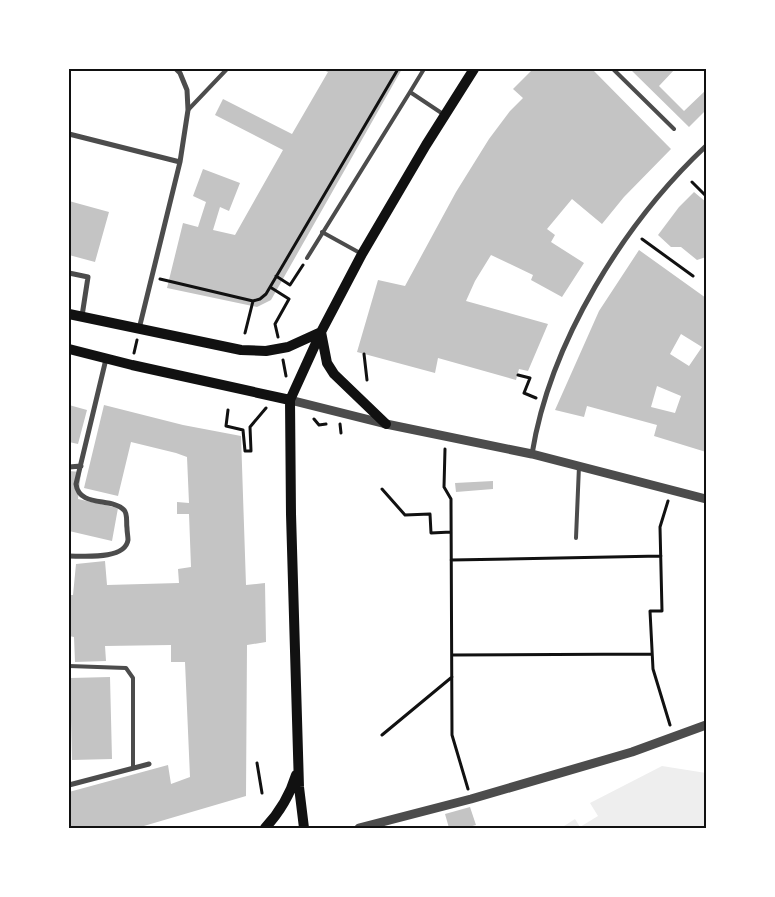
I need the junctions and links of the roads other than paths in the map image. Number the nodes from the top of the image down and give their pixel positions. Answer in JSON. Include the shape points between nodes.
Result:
{"nodes":[{"id":1,"x":227,"y":69,"type":"edge"},
{"id":2,"x":424,"y":69,"type":"edge"},
{"id":3,"x":474,"y":69,"type":"edge"},
{"id":4,"x":614,"y":69,"type":"edge"},
{"id":5,"x":180,"y":70,"type":"edge"},
{"id":6,"x":410,"y":92,"type":"junction"},
{"id":7,"x":188,"y":110,"type":"junction"},
{"id":8,"x":445,"y":115,"type":"junction"},
{"id":9,"x":674,"y":129,"type":"dead end"},
{"id":10,"x":69,"y":134,"type":"edge"},
{"id":11,"x":706,"y":146,"type":"edge"},
{"id":12,"x":180,"y":162,"type":"junction"},
{"id":13,"x":322,"y":232,"type":"junction"},
{"id":14,"x":362,"y":254,"type":"junction"},
{"id":15,"x":307,"y":258,"type":"road end"},
{"id":16,"x":69,"y":273,"type":"edge"},
{"id":17,"x":69,"y":314,"type":"edge"},
{"id":18,"x":82,"y":317,"type":"junction"},
{"id":19,"x":138,"y":330,"type":"junction"},
{"id":20,"x":322,"y":332,"type":"junction"},
{"id":21,"x":69,"y":348,"type":"edge"},
{"id":22,"x":106,"y":358,"type":"junction"},
{"id":23,"x":290,"y":400,"type":"junction"},
{"id":24,"x":386,"y":424,"type":"junction"},
{"id":25,"x":532,"y":454,"type":"junction"},
{"id":26,"x":579,"y":465,"type":"junction"},
{"id":27,"x":81,"y":466,"type":"junction"},
{"id":28,"x":69,"y":467,"type":"edge"},
{"id":29,"x":706,"y":499,"type":"edge"},
{"id":30,"x":576,"y":538,"type":"dead end"},
{"id":31,"x":69,"y":556,"type":"edge"},
{"id":32,"x":69,"y":666,"type":"edge"},
{"id":33,"x":706,"y":725,"type":"edge"},
{"id":34,"x":299,"y":759,"type":"junction"},
{"id":35,"x":149,"y":764,"type":"dead end"},
{"id":36,"x":133,"y":768,"type":"junction"},
{"id":37,"x":69,"y":785,"type":"edge"},
{"id":38,"x":265,"y":828,"type":"edge"},
{"id":39,"x":304,"y":828,"type":"edge"},
{"id":40,"x":359,"y":828,"type":"edge"}],
"edges":[{"from":1,"to":7,"type":"lane"},
{"from":2,"to":6,"type":"lane"},
{"from":3,"to":8,"type":"main road"},
{"from":4,"to":9,"type":"lane"},
{"from":5,"to":7,"type":"street","via":[[187,90]]},
{"from":6,"to":8,"type":"lane"},
{"from":6,"to":13,"type":"lane"},
{"from":7,"to":12,"type":"street"},
{"from":8,"to":14,"type":"main road"},
{"from":10,"to":12,"type":"street"},
{"from":11,"to":25,"type":"street","via":[[649,209],[612,259],[590,297],[544,400]]},
{"from":12,"to":19,"type":"street"},
{"from":13,"to":14,"type":"lane"},
{"from":13,"to":15,"type":"lane"},
{"from":14,"to":20,"type":"main road"},
{"from":16,"to":18,"type":"street","via":[[88,277]]},
{"from":17,"to":18,"type":"main road"},
{"from":18,"to":19,"type":"main road"},
{"from":19,"to":20,"type":"main road","via":[[241,350],[266,351],[288,347]]},
{"from":20,"to":23,"type":"main road"},
{"from":20,"to":24,"type":"main road","via":[[327,363],[334,374]]},
{"from":21,"to":22,"type":"main road"},
{"from":22,"to":23,"type":"main road"},
{"from":22,"to":27,"type":"street"},
{"from":23,"to":24,"type":"street"},
{"from":23,"to":34,"type":"main road"},
{"from":24,"to":25,"type":"street"},
{"from":25,"to":26,"type":"street"},
{"from":26,"to":29,"type":"street"},
{"from":26,"to":30,"type":"lane"},
{"from":27,"to":28,"type":"street"},
{"from":27,"to":31,"type":"street","via":[[77,490],[81,495],[125,510],[128,541],[117,553]]},
{"from":32,"to":36,"type":"lane","via":[[126,668],[132,678]]},
{"from":33,"to":40,"type":"street","via":[[632,752]]},
{"from":34,"to":38,"type":"main road","via":[[289,793]]},
{"from":34,"to":39,"type":"main road"},
{"from":35,"to":36,"type":"street"},
{"from":36,"to":37,"type":"street"}]}
